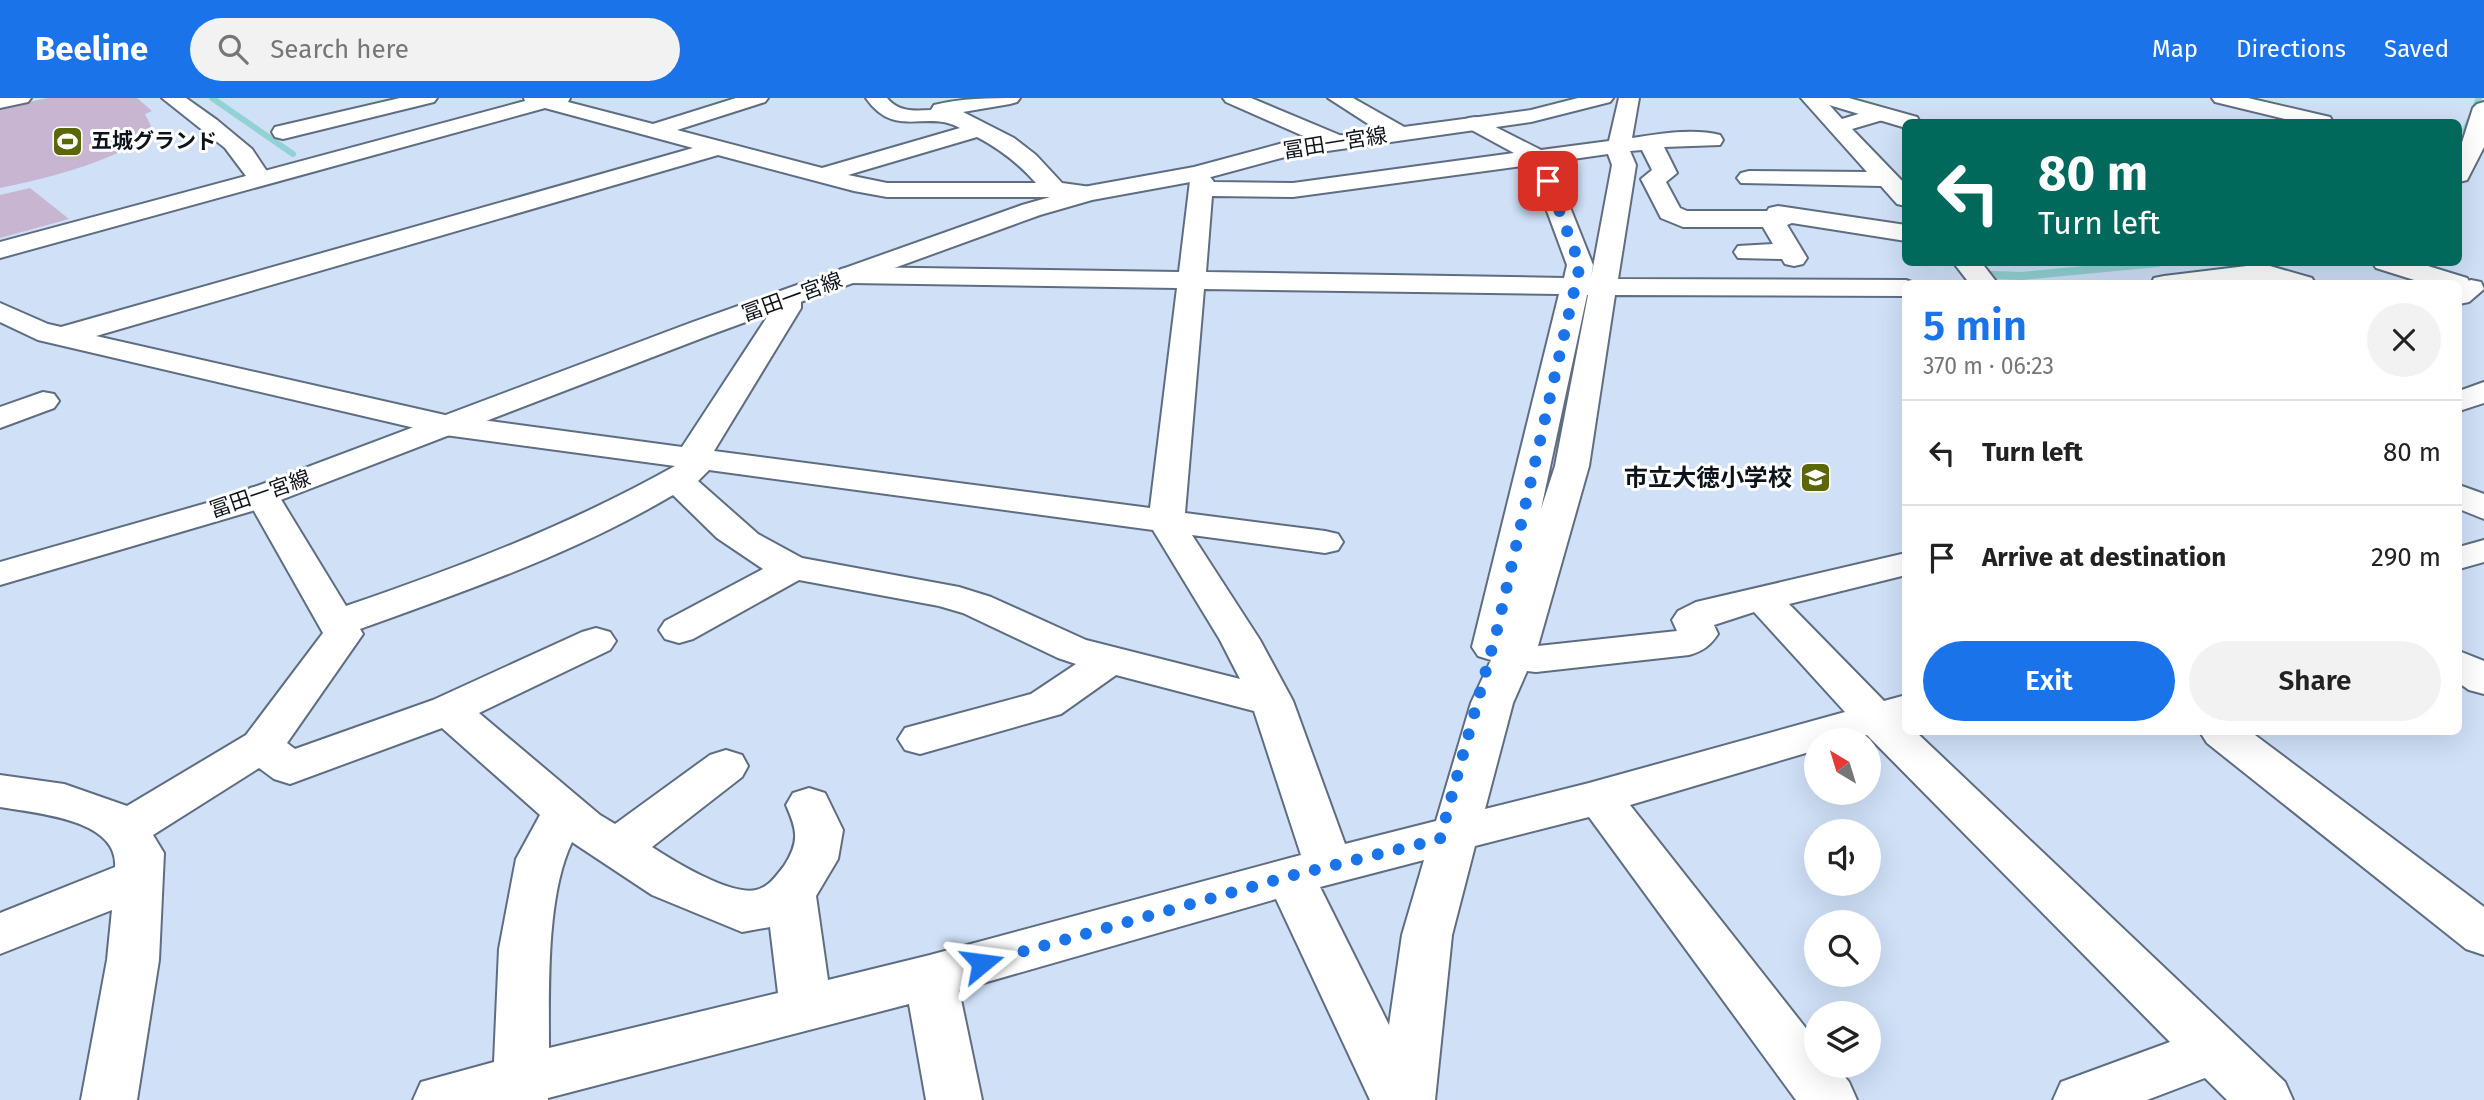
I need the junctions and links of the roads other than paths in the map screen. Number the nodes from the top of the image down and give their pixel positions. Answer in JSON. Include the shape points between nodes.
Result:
{"nodes":[{"id":1,"x":21,"y":98,"type":"edge"},
{"id":2,"x":172,"y":98,"type":"edge"},
{"id":3,"x":427,"y":98,"type":"edge"},
{"id":4,"x":758,"y":98,"type":"edge"},
{"id":5,"x":876,"y":98,"type":"edge"},
{"id":6,"x":1010,"y":98,"type":"edge"},
{"id":7,"x":1233,"y":98,"type":"edge"},
{"id":8,"x":1338,"y":98,"type":"edge"},
{"id":9,"x":1629,"y":98,"type":"edge"},
{"id":10,"x":1811,"y":98,"type":"edge"},
{"id":11,"x":1826,"y":98,"type":"edge"},
{"id":12,"x":2222,"y":98,"type":"edge"},
{"id":13,"x":2469,"y":98,"type":"edge"},
{"id":14,"x":545,"y":99,"type":"edge"},
{"id":15,"x":1586,"y":100,"type":"edge"},
{"id":16,"x":0,"y":102,"type":"edge"},
{"id":17,"x":2484,"y":108,"type":"edge"},
{"id":18,"x":950,"y":114,"type":"junction"},
{"id":19,"x":1878,"y":114,"type":"junction"},
{"id":20,"x":2310,"y":119,"type":"edge"},
{"id":21,"x":1902,"y":120,"type":"edge"},
{"id":22,"x":2462,"y":120,"type":"edge"},
{"id":23,"x":1476,"y":123,"type":"junction"},
{"id":24,"x":1838,"y":127,"type":"junction"},
{"id":25,"x":979,"y":129,"type":"junction"},
{"id":26,"x":656,"y":130,"type":"junction"},
{"id":27,"x":283,"y":132,"type":"dead end"},
{"id":28,"x":1398,"y":133,"type":"junction"},
{"id":29,"x":1712,"y":140,"type":"dead end"},
{"id":30,"x":1334,"y":141,"type":"junction"},
{"id":31,"x":1635,"y":144,"type":"junction"},
{"id":32,"x":721,"y":147,"type":"junction"},
{"id":33,"x":1539,"y":158,"type":"junction"},
{"id":34,"x":2466,"y":162,"type":"edge"},
{"id":35,"x":824,"y":175,"type":"junction"},
{"id":36,"x":260,"y":179,"type":"junction"},
{"id":37,"x":1887,"y":179,"type":"junction"},
{"id":38,"x":1198,"y":182,"type":"junction"},
{"id":39,"x":1056,"y":190,"type":"junction"},
{"id":40,"x":1089,"y":193,"type":"junction"},
{"id":41,"x":1902,"y":195,"type":"edge"},
{"id":42,"x":1775,"y":216,"type":"junction"},
{"id":43,"x":1902,"y":232,"type":"edge"},
{"id":44,"x":0,"y":250,"type":"edge"},
{"id":45,"x":1747,"y":253,"type":"dead end"},
{"id":46,"x":880,"y":265,"type":"junction"},
{"id":47,"x":1969,"y":266,"type":"edge"},
{"id":48,"x":2397,"y":266,"type":"edge"},
{"id":49,"x":851,"y":275,"type":"junction"},
{"id":50,"x":1193,"y":275,"type":"junction"},
{"id":51,"x":1982,"y":280,"type":"edge"},
{"id":52,"x":2197,"y":280,"type":"edge"},
{"id":53,"x":2289,"y":280,"type":"edge"},
{"id":54,"x":2439,"y":280,"type":"edge"},
{"id":55,"x":1586,"y":283,"type":"junction"},
{"id":56,"x":1902,"y":288,"type":"edge"},
{"id":57,"x":787,"y":298,"type":"junction"},
{"id":58,"x":0,"y":311,"type":"edge"},
{"id":59,"x":61,"y":336,"type":"junction"},
{"id":60,"x":2484,"y":391,"type":"edge"},
{"id":61,"x":43,"y":401,"type":"dead end"},
{"id":62,"x":2462,"y":401,"type":"edge"},
{"id":63,"x":0,"y":418,"type":"edge"},
{"id":64,"x":445,"y":425,"type":"junction"},
{"id":65,"x":687,"y":469,"type":"junction"},
{"id":66,"x":262,"y":495,"type":"junction"},
{"id":67,"x":2462,"y":497,"type":"edge"},
{"id":68,"x":2484,"y":508,"type":"edge"},
{"id":69,"x":1166,"y":522,"type":"junction"},
{"id":70,"x":1325,"y":542,"type":"dead end"},
{"id":71,"x":2484,"y":551,"type":"edge"},
{"id":72,"x":2462,"y":557,"type":"edge"},
{"id":73,"x":1902,"y":565,"type":"edge"},
{"id":74,"x":793,"y":568,"type":"junction"},
{"id":75,"x":0,"y":574,"type":"edge"},
{"id":76,"x":1762,"y":598,"type":"junction"},
{"id":77,"x":337,"y":623,"type":"junction"},
{"id":78,"x":679,"y":630,"type":"dead end"},
{"id":79,"x":596,"y":641,"type":"dead end"},
{"id":80,"x":1514,"y":656,"type":"junction"},
{"id":81,"x":1110,"y":660,"type":"junction"},
{"id":82,"x":2462,"y":666,"type":"edge"},
{"id":83,"x":2484,"y":680,"type":"edge"},
{"id":84,"x":1272,"y":701,"type":"junction"},
{"id":85,"x":448,"y":710,"type":"junction"},
{"id":86,"x":1890,"y":713,"type":"edge"},
{"id":87,"x":1911,"y":735,"type":"edge"},
{"id":88,"x":2226,"y":735,"type":"edge"},
{"id":89,"x":920,"y":739,"type":"dead end"},
{"id":90,"x":261,"y":746,"type":"junction"},
{"id":91,"x":726,"y":766,"type":"dead end"},
{"id":92,"x":0,"y":791,"type":"edge"},
{"id":93,"x":1599,"y":797,"type":"junction"},
{"id":94,"x":808,"y":805,"type":"dead end"},
{"id":95,"x":565,"y":810,"type":"junction"},
{"id":96,"x":124,"y":830,"type":"junction"},
{"id":97,"x":1447,"y":837,"type":"junction"},
{"id":98,"x":617,"y":848,"type":"junction"},
{"id":99,"x":1310,"y":871,"type":"junction"},
{"id":100,"x":139,"y":878,"type":"junction"},
{"id":101,"x":791,"y":894,"type":"junction"},
{"id":102,"x":0,"y":934,"type":"edge"},
{"id":103,"x":2484,"y":935,"type":"edge"},
{"id":104,"x":930,"y":977,"type":"junction"},
{"id":105,"x":806,"y":1008,"type":"junction"},
{"id":106,"x":2214,"y":1050,"type":"junction"},
{"id":107,"x":521,"y":1089,"type":"edge"},
{"id":108,"x":109,"y":1100,"type":"edge"},
{"id":109,"x":441,"y":1100,"type":"edge"},
{"id":110,"x":954,"y":1100,"type":"edge"},
{"id":111,"x":1398,"y":1100,"type":"edge"},
{"id":112,"x":1407,"y":1100,"type":"edge"},
{"id":113,"x":1829,"y":1100,"type":"edge"},
{"id":114,"x":2081,"y":1100,"type":"edge"},
{"id":115,"x":2265,"y":1100,"type":"edge"}],
"edges":[{"from":1,"to":16,"type":"street"},
{"from":2,"to":36,"type":"street","via":[[236,145]]},
{"from":3,"to":27,"type":"street"},
{"from":4,"to":26,"type":"street"},
{"from":5,"to":18,"type":"street","via":[[898,115]]},
{"from":6,"to":18,"type":"street","via":[[940,109]]},
{"from":7,"to":30,"type":"street"},
{"from":8,"to":28,"type":"street"},
{"from":9,"to":31,"type":"street"},
{"from":10,"to":24,"type":"street"},
{"from":11,"to":19,"type":"street"},
{"from":12,"to":20,"type":"street"},
{"from":13,"to":22,"type":"street"},
{"from":14,"to":26,"type":"street"},
{"from":14,"to":36,"type":"street"},
{"from":15,"to":23,"type":"street","name":"冨田一宮線","via":[[1531,116]]},
{"from":17,"to":34,"type":"street"},
{"from":18,"to":25,"type":"street"},
{"from":19,"to":21,"type":"street"},
{"from":19,"to":24,"type":"street"},
{"from":23,"to":28,"type":"street","name":"冨田一宮線"},
{"from":23,"to":33,"type":"street"},
{"from":24,"to":37,"type":"street"},
{"from":25,"to":35,"type":"street"},
{"from":25,"to":39,"type":"street","via":[[1028,160]]},
{"from":26,"to":32,"type":"street"},
{"from":28,"to":30,"type":"street","name":"冨田一宮線"},
{"from":29,"to":31,"type":"street"},
{"from":30,"to":38,"type":"street","name":"冨田一宮線","via":[[1254,157]]},
{"from":31,"to":33,"type":"street"},
{"from":31,"to":42,"type":"street","via":[[1665,173],[1653,179],[1670,213],[1683,219]]},
{"from":31,"to":55,"type":"street","via":[[1618,150],[1625,165],[1612,227]]},
{"from":32,"to":35,"type":"street"},
{"from":32,"to":59,"type":"street"},
{"from":33,"to":38,"type":"street","via":[[1293,191]]},
{"from":33,"to":55,"type":"street"},
{"from":35,"to":39,"type":"street","via":[[887,190]]},
{"from":36,"to":44,"type":"street"},
{"from":37,"to":41,"type":"street"},
{"from":37,"to":42,"type":"street","via":[[1746,175]]},
{"from":38,"to":40,"type":"street","name":"冨田一宮線"},
{"from":38,"to":50,"type":"street"},
{"from":39,"to":40,"type":"street"},
{"from":40,"to":46,"type":"street","name":"冨田一宮線"},
{"from":42,"to":43,"type":"street"},
{"from":42,"to":45,"type":"street","via":[[1791,255]]},
{"from":46,"to":49,"type":"street","name":"冨田一宮線"},
{"from":46,"to":50,"type":"street"},
{"from":47,"to":51,"type":"street"},
{"from":48,"to":54,"type":"street"},
{"from":49,"to":50,"type":"street"},
{"from":49,"to":57,"type":"street","name":"冨田一宮線"},
{"from":50,"to":55,"type":"street"},
{"from":50,"to":69,"type":"street"},
{"from":52,"to":53,"type":"street","via":[[2263,272]]},
{"from":55,"to":56,"type":"street"},
{"from":55,"to":80,"type":"street","via":[[1572,466]]},
{"from":55,"to":97,"type":"street"},
{"from":57,"to":64,"type":"street","name":"冨田一宮線"},
{"from":57,"to":65,"type":"street","via":[[787,308]]},
{"from":58,"to":59,"type":"street","via":[[38,331]]},
{"from":59,"to":64,"type":"street"},
{"from":60,"to":62,"type":"street"},
{"from":61,"to":63,"type":"street"},
{"from":64,"to":65,"type":"street"},
{"from":64,"to":66,"type":"street","name":"冨田一宮線"},
{"from":65,"to":69,"type":"street"},
{"from":65,"to":74,"type":"street","via":[[702,507],[769,559]]},
{"from":65,"to":77,"type":"street","via":[[563,538],[490,570]]},
{"from":66,"to":75,"type":"street","name":"冨田一宮線"},
{"from":66,"to":77,"type":"street"},
{"from":67,"to":68,"type":"street"},
{"from":69,"to":70,"type":"street"},
{"from":69,"to":84,"type":"street","via":[[1240,640]]},
{"from":71,"to":72,"type":"street"},
{"from":73,"to":76,"type":"street"},
{"from":74,"to":78,"type":"street"},
{"from":74,"to":81,"type":"street","via":[[944,595],[977,605],[1072,649]]},
{"from":76,"to":80,"type":"street","via":[[1692,620],[1698,634],[1689,642],[1535,659]]},
{"from":76,"to":86,"type":"street"},
{"from":77,"to":90,"type":"street","via":[[343,634]]},
{"from":79,"to":85,"type":"street"},
{"from":80,"to":97,"type":"street","via":[[1492,704]]},
{"from":81,"to":84,"type":"street"},
{"from":81,"to":89,"type":"street","via":[[1046,704]]},
{"from":82,"to":83,"type":"street"},
{"from":84,"to":99,"type":"street"},
{"from":85,"to":90,"type":"street","via":[[290,768]]},
{"from":85,"to":95,"type":"street"},
{"from":86,"to":93,"type":"street"},
{"from":87,"to":106,"type":"street"},
{"from":88,"to":103,"type":"street"},
{"from":90,"to":96,"type":"street"},
{"from":91,"to":98,"type":"street"},
{"from":92,"to":96,"type":"street","via":[[64,801],[117,821]]},
{"from":93,"to":97,"type":"street"},
{"from":93,"to":113,"type":"street"},
{"from":94,"to":101,"type":"street","via":[[820,830],[814,859]]},
{"from":95,"to":98,"type":"street"},
{"from":95,"to":107,"type":"street","via":[[540,859],[524,949]]},
{"from":96,"to":100,"type":"street","via":[[140,853]]},
{"from":97,"to":99,"type":"street"},
{"from":97,"to":112,"type":"street","via":[[1427,935]]},
{"from":98,"to":101,"type":"street","via":[[669,881],[742,912],[770,908]]},
{"from":99,"to":104,"type":"street"},
{"from":99,"to":111,"type":"street"},
{"from":100,"to":102,"type":"street"},
{"from":100,"to":108,"type":"street","via":[[134,960]]},
{"from":101,"to":105,"type":"street"},
{"from":104,"to":105,"type":"street"},
{"from":104,"to":110,"type":"street"},
{"from":105,"to":107,"type":"street"},
{"from":106,"to":114,"type":"street"},
{"from":106,"to":115,"type":"street"},
{"from":107,"to":109,"type":"street"}]}
